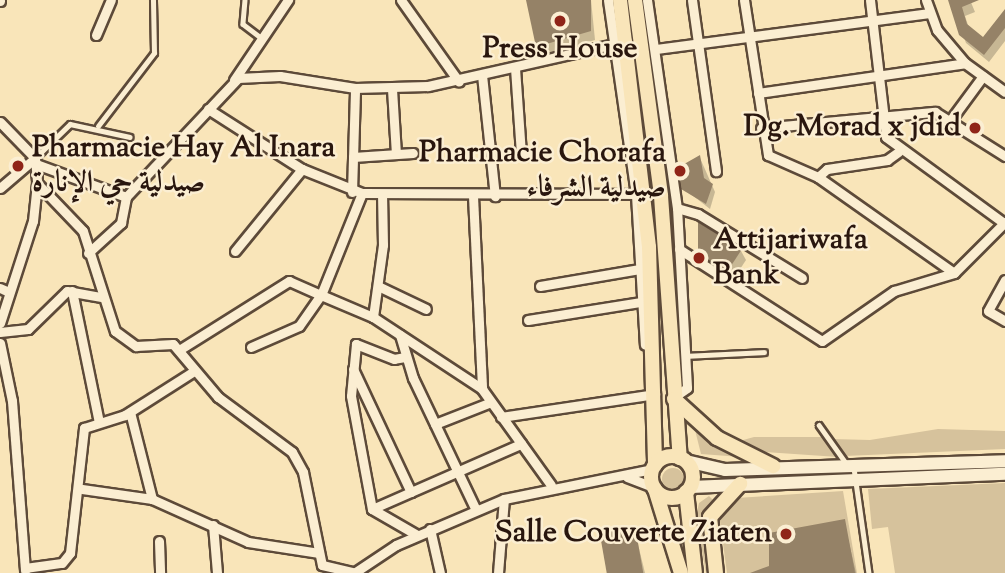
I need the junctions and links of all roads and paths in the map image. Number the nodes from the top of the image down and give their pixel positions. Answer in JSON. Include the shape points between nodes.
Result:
{"nodes":[{"id":1,"x":111,"y":0,"type":"edge"},
{"id":2,"x":153,"y":0,"type":"edge"},
{"id":3,"x":245,"y":0,"type":"edge"},
{"id":4,"x":288,"y":0,"type":"edge"},
{"id":5,"x":401,"y":0,"type":"edge"},
{"id":6,"x":608,"y":0,"type":"edge"},
{"id":7,"x":620,"y":0,"type":"edge"},
{"id":8,"x":635,"y":0,"type":"edge"},
{"id":9,"x":647,"y":0,"type":"edge"},
{"id":10,"x":692,"y":0,"type":"edge"},
{"id":11,"x":744,"y":0,"type":"edge"},
{"id":12,"x":870,"y":0,"type":"edge"},
{"id":13,"x":926,"y":0,"type":"edge"},
{"id":14,"x":928,"y":13,"type":"junction"},
{"id":15,"x":874,"y":22,"type":"junction"},
{"id":16,"x":96,"y":34,"type":"dead end"},
{"id":17,"x":748,"y":34,"type":"junction"},
{"id":18,"x":260,"y":37,"type":"junction"},
{"id":19,"x":621,"y":42,"type":"junction"},
{"id":20,"x":699,"y":42,"type":"junction"},
{"id":21,"x":656,"y":49,"type":"junction"},
{"id":22,"x":965,"y":63,"type":"junction"},
{"id":23,"x":515,"y":68,"type":"junction"},
{"id":24,"x":878,"y":72,"type":"junction"},
{"id":25,"x":482,"y":75,"type":"junction"},
{"id":26,"x":983,"y":76,"type":"junction"},
{"id":27,"x":234,"y":80,"type":"junction"},
{"id":28,"x":459,"y":82,"type":"junction"},
{"id":29,"x":355,"y":88,"type":"junction"},
{"id":30,"x":392,"y":89,"type":"junction"},
{"id":31,"x":1005,"y":92,"type":"edge"},
{"id":32,"x":758,"y":93,"type":"junction"},
{"id":33,"x":208,"y":109,"type":"junction"},
{"id":34,"x":952,"y":118,"type":"junction"},
{"id":35,"x":880,"y":119,"type":"junction"},
{"id":36,"x":0,"y":122,"type":"edge"},
{"id":37,"x":98,"y":126,"type":"junction"},
{"id":38,"x":761,"y":128,"type":"junction"},
{"id":39,"x":5,"y":133,"type":"edge"},
{"id":40,"x":130,"y":137,"type":"dead end"},
{"id":41,"x":898,"y":152,"type":"junction"},
{"id":42,"x":413,"y":153,"type":"dead end"},
{"id":43,"x":396,"y":154,"type":"junction"},
{"id":44,"x":534,"y":156,"type":"dead end"},
{"id":45,"x":1005,"y":156,"type":"edge"},
{"id":46,"x":354,"y":157,"type":"junction"},
{"id":47,"x":36,"y":161,"type":"junction"},
{"id":48,"x":302,"y":169,"type":"junction"},
{"id":49,"x":716,"y":171,"type":"dead end"},
{"id":50,"x":818,"y":177,"type":"junction"},
{"id":51,"x":37,"y":183,"type":"junction"},
{"id":52,"x":0,"y":188,"type":"edge"},
{"id":53,"x":357,"y":192,"type":"junction"},
{"id":54,"x":640,"y":194,"type":"junction"},
{"id":55,"x":382,"y":195,"type":"junction"},
{"id":56,"x":473,"y":196,"type":"junction"},
{"id":57,"x":495,"y":196,"type":"junction"},
{"id":58,"x":127,"y":197,"type":"junction"},
{"id":59,"x":677,"y":208,"type":"junction"},
{"id":60,"x":1005,"y":223,"type":"edge"},
{"id":61,"x":679,"y":249,"type":"junction"},
{"id":62,"x":235,"y":251,"type":"dead end"},
{"id":63,"x":88,"y":253,"type":"junction"},
{"id":64,"x":645,"y":268,"type":"junction"},
{"id":65,"x":954,"y":273,"type":"junction"},
{"id":66,"x":802,"y":278,"type":"dead end"},
{"id":67,"x":1005,"y":280,"type":"edge"},
{"id":68,"x":378,"y":286,"type":"junction"},
{"id":69,"x":540,"y":286,"type":"dead end"},
{"id":70,"x":0,"y":288,"type":"edge"},
{"id":71,"x":72,"y":291,"type":"junction"},
{"id":72,"x":9,"y":292,"type":"junction"},
{"id":73,"x":321,"y":296,"type":"junction"},
{"id":74,"x":101,"y":297,"type":"junction"},
{"id":75,"x":646,"y":301,"type":"junction"},
{"id":76,"x":426,"y":309,"type":"dead end"},
{"id":77,"x":373,"y":317,"type":"junction"},
{"id":78,"x":528,"y":320,"type":"dead end"},
{"id":79,"x":1005,"y":321,"type":"edge"},
{"id":80,"x":0,"y":323,"type":"edge"},
{"id":81,"x":0,"y":332,"type":"edge"},
{"id":82,"x":400,"y":335,"type":"junction"},
{"id":83,"x":0,"y":343,"type":"edge"},
{"id":84,"x":251,"y":347,"type":"dead end"},
{"id":85,"x":179,"y":350,"type":"junction"},
{"id":86,"x":764,"y":352,"type":"dead end"},
{"id":87,"x":687,"y":356,"type":"junction"},
{"id":88,"x":405,"y":357,"type":"junction"},
{"id":89,"x":352,"y":368,"type":"junction"},
{"id":90,"x":194,"y":370,"type":"junction"},
{"id":91,"x":687,"y":388,"type":"junction"},
{"id":92,"x":482,"y":389,"type":"junction"},
{"id":93,"x":652,"y":394,"type":"junction"},
{"id":94,"x":674,"y":398,"type":"junction"},
{"id":95,"x":491,"y":402,"type":"junction"},
{"id":96,"x":689,"y":407,"type":"junction"},
{"id":97,"x":130,"y":412,"type":"junction"},
{"id":98,"x":501,"y":417,"type":"junction"},
{"id":99,"x":99,"y":422,"type":"junction"},
{"id":100,"x":435,"y":424,"type":"junction"},
{"id":101,"x":819,"y":425,"type":"dead end"},
{"id":102,"x":521,"y":444,"type":"junction"},
{"id":103,"x":683,"y":460,"type":"junction"},
{"id":104,"x":1005,"y":461,"type":"edge"},
{"id":105,"x":850,"y":464,"type":"junction"},
{"id":106,"x":773,"y":466,"type":"junction"},
{"id":107,"x":654,"y":467,"type":"junction"},
{"id":108,"x":456,"y":473,"type":"junction"},
{"id":109,"x":1005,"y":474,"type":"edge"},
{"id":110,"x":625,"y":477,"type":"junction"},
{"id":111,"x":854,"y":477,"type":"junction"},
{"id":112,"x":740,"y":484,"type":"junction"},
{"id":113,"x":551,"y":485,"type":"junction"},
{"id":114,"x":654,"y":488,"type":"junction"},
{"id":115,"x":82,"y":489,"type":"junction"},
{"id":116,"x":688,"y":489,"type":"junction"},
{"id":117,"x":411,"y":492,"type":"junction"},
{"id":118,"x":152,"y":499,"type":"junction"},
{"id":119,"x":504,"y":499,"type":"junction"},
{"id":120,"x":373,"y":509,"type":"junction"},
{"id":121,"x":476,"y":510,"type":"junction"},
{"id":122,"x":213,"y":525,"type":"junction"},
{"id":123,"x":430,"y":530,"type":"junction"},
{"id":124,"x":417,"y":535,"type":"junction"},
{"id":125,"x":159,"y":541,"type":"dead end"},
{"id":126,"x":319,"y":552,"type":"junction"},
{"id":127,"x":62,"y":563,"type":"junction"},
{"id":128,"x":25,"y":571,"type":"edge"},
{"id":129,"x":356,"y":572,"type":"edge"},
{"id":130,"x":58,"y":573,"type":"edge"},
{"id":131,"x":160,"y":573,"type":"edge"},
{"id":132,"x":218,"y":573,"type":"edge"},
{"id":133,"x":440,"y":573,"type":"edge"},
{"id":134,"x":498,"y":573,"type":"edge"},
{"id":135,"x":681,"y":573,"type":"edge"},
{"id":136,"x":695,"y":573,"type":"edge"},
{"id":137,"x":716,"y":573,"type":"edge"},
{"id":138,"x":869,"y":573,"type":"edge"}],
"edges":[{"from":1,"to":16,"type":"street"},
{"from":2,"to":37,"type":"lane","via":[[154,53]]},
{"from":3,"to":18,"type":"lane","via":[[243,24]]},
{"from":4,"to":18,"type":"street"},
{"from":5,"to":28,"type":"street"},
{"from":6,"to":19,"type":"street"},
{"from":7,"to":19,"type":"main road"},
{"from":8,"to":94,"type":"main road","via":[[661,196]]},
{"from":9,"to":21,"type":"street"},
{"from":10,"to":20,"type":"street"},
{"from":11,"to":17,"type":"street"},
{"from":12,"to":15,"type":"street"},
{"from":13,"to":14,"type":"street"},
{"from":14,"to":15,"type":"street"},
{"from":14,"to":22,"type":"street"},
{"from":15,"to":17,"type":"street"},
{"from":15,"to":24,"type":"street"},
{"from":17,"to":20,"type":"street"},
{"from":17,"to":32,"type":"street"},
{"from":18,"to":27,"type":"street"},
{"from":19,"to":23,"type":"street"},
{"from":19,"to":54,"type":"main road"},
{"from":20,"to":21,"type":"street"},
{"from":20,"to":49,"type":"street"},
{"from":21,"to":59,"type":"street"},
{"from":22,"to":24,"type":"street"},
{"from":22,"to":26,"type":"street"},
{"from":23,"to":25,"type":"street"},
{"from":23,"to":44,"type":"street","via":[[521,153]]},
{"from":24,"to":32,"type":"street"},
{"from":24,"to":35,"type":"street"},
{"from":25,"to":28,"type":"street"},
{"from":25,"to":57,"type":"street"},
{"from":26,"to":31,"type":"street"},
{"from":26,"to":34,"type":"street"},
{"from":27,"to":29,"type":"street","via":[[280,76]]},
{"from":27,"to":33,"type":"street"},
{"from":28,"to":30,"type":"street"},
{"from":29,"to":30,"type":"street"},
{"from":29,"to":46,"type":"street"},
{"from":30,"to":43,"type":"street"},
{"from":32,"to":38,"type":"street"},
{"from":33,"to":48,"type":"street"},
{"from":33,"to":58,"type":"street"},
{"from":34,"to":35,"type":"street","via":[[934,112]]},
{"from":34,"to":45,"type":"street"},
{"from":35,"to":38,"type":"street"},
{"from":35,"to":41,"type":"street"},
{"from":36,"to":39,"type":"street"},
{"from":37,"to":40,"type":"lane"},
{"from":37,"to":47,"type":"lane","via":[[70,124]]},
{"from":38,"to":50,"type":"street","via":[[768,155]]},
{"from":39,"to":47,"type":"street"},
{"from":41,"to":50,"type":"street","via":[[887,160],[827,169]]},
{"from":41,"to":60,"type":"street"},
{"from":42,"to":43,"type":"street"},
{"from":43,"to":46,"type":"street"},
{"from":46,"to":53,"type":"street"},
{"from":47,"to":51,"type":"street"},
{"from":47,"to":52,"type":"street"},
{"from":47,"to":58,"type":"street"},
{"from":48,"to":53,"type":"street"},
{"from":48,"to":62,"type":"street"},
{"from":50,"to":65,"type":"street"},
{"from":51,"to":63,"type":"street","via":[[77,221]]},
{"from":51,"to":72,"type":"street","via":[[33,221]]},
{"from":53,"to":55,"type":"street"},
{"from":53,"to":73,"type":"street"},
{"from":54,"to":57,"type":"street"},
{"from":54,"to":64,"type":"main road"},
{"from":55,"to":56,"type":"street"},
{"from":55,"to":68,"type":"street"},
{"from":56,"to":57,"type":"street"},
{"from":56,"to":92,"type":"street"},
{"from":58,"to":63,"type":"street","via":[[121,223]]},
{"from":59,"to":61,"type":"street"},
{"from":59,"to":66,"type":"street","via":[[698,214]]},
{"from":60,"to":65,"type":"street"},
{"from":61,"to":65,"type":"street","via":[[822,341],[919,278]]},
{"from":61,"to":87,"type":"street"},
{"from":63,"to":74,"type":"street"},
{"from":64,"to":69,"type":"street"},
{"from":64,"to":75,"type":"main road"},
{"from":67,"to":79,"type":"street","via":[[988,311]]},
{"from":68,"to":76,"type":"street"},
{"from":68,"to":77,"type":"street"},
{"from":70,"to":72,"type":"street"},
{"from":71,"to":74,"type":"street"},
{"from":71,"to":81,"type":"street","via":[[52,300],[21,333]]},
{"from":71,"to":99,"type":"street"},
{"from":72,"to":80,"type":"street"},
{"from":73,"to":77,"type":"street"},
{"from":73,"to":84,"type":"street","via":[[299,326]]},
{"from":73,"to":85,"type":"street","via":[[289,281]]},
{"from":74,"to":85,"type":"street","via":[[126,343],[164,341]]},
{"from":75,"to":78,"type":"street"},
{"from":75,"to":93,"type":"main road"},
{"from":77,"to":82,"type":"street"},
{"from":82,"to":88,"type":"street"},
{"from":82,"to":92,"type":"street"},
{"from":83,"to":128,"type":"street","via":[[12,401]]},
{"from":85,"to":90,"type":"street"},
{"from":86,"to":87,"type":"lane"},
{"from":87,"to":91,"type":"street"},
{"from":88,"to":89,"type":"street","via":[[394,359],[356,344]]},
{"from":88,"to":100,"type":"street"},
{"from":89,"to":117,"type":"street"},
{"from":89,"to":120,"type":"street"},
{"from":90,"to":97,"type":"street"},
{"from":90,"to":126,"type":"street","via":[[297,458]]},
{"from":91,"to":94,"type":"street"},
{"from":91,"to":96,"type":"street"},
{"from":92,"to":95,"type":"street"},
{"from":93,"to":98,"type":"street"},
{"from":93,"to":107,"type":"main road"},
{"from":94,"to":96,"type":"main road"},
{"from":94,"to":103,"type":"main road"},
{"from":95,"to":98,"type":"street"},
{"from":95,"to":100,"type":"street"},
{"from":96,"to":106,"type":"main road","via":[[717,438]]},
{"from":97,"to":99,"type":"street"},
{"from":97,"to":118,"type":"street"},
{"from":98,"to":102,"type":"street"},
{"from":99,"to":115,"type":"street","via":[[82,434]]},
{"from":100,"to":108,"type":"street"},
{"from":101,"to":105,"type":"lane"},
{"from":102,"to":108,"type":"street"},
{"from":102,"to":113,"type":"street"},
{"from":103,"to":106,"type":"street","via":[[725,470]]},
{"from":103,"to":107,"type":"main road"},
{"from":103,"to":116,"type":"main road"},
{"from":104,"to":105,"type":"street"},
{"from":105,"to":106,"type":"street"},
{"from":105,"to":111,"type":"lane"},
{"from":107,"to":110,"type":"street"},
{"from":107,"to":114,"type":"main road"},
{"from":108,"to":117,"type":"street"},
{"from":108,"to":121,"type":"street"},
{"from":109,"to":111,"type":"street"},
{"from":110,"to":113,"type":"street"},
{"from":110,"to":114,"type":"street"},
{"from":111,"to":112,"type":"street"},
{"from":111,"to":138,"type":"lane"},
{"from":112,"to":116,"type":"street"},
{"from":112,"to":137,"type":"main road","via":[[710,517]]},
{"from":113,"to":119,"type":"street"},
{"from":114,"to":116,"type":"main road","via":[[666,497]]},
{"from":114,"to":135,"type":"main road"},
{"from":115,"to":118,"type":"street"},
{"from":115,"to":127,"type":"street","via":[[70,553]]},
{"from":116,"to":136,"type":"main road"},
{"from":117,"to":120,"type":"street"},
{"from":118,"to":122,"type":"street"},
{"from":119,"to":121,"type":"street"},
{"from":119,"to":134,"type":"street"},
{"from":120,"to":124,"type":"street"},
{"from":121,"to":123,"type":"street"},
{"from":122,"to":126,"type":"street","via":[[248,542]]},
{"from":122,"to":132,"type":"street"},
{"from":123,"to":124,"type":"street"},
{"from":123,"to":133,"type":"street"},
{"from":124,"to":129,"type":"street"},
{"from":125,"to":131,"type":"street"},
{"from":126,"to":129,"type":"street","via":[[329,569]]},
{"from":127,"to":128,"type":"street"},
{"from":127,"to":130,"type":"street"}]}
